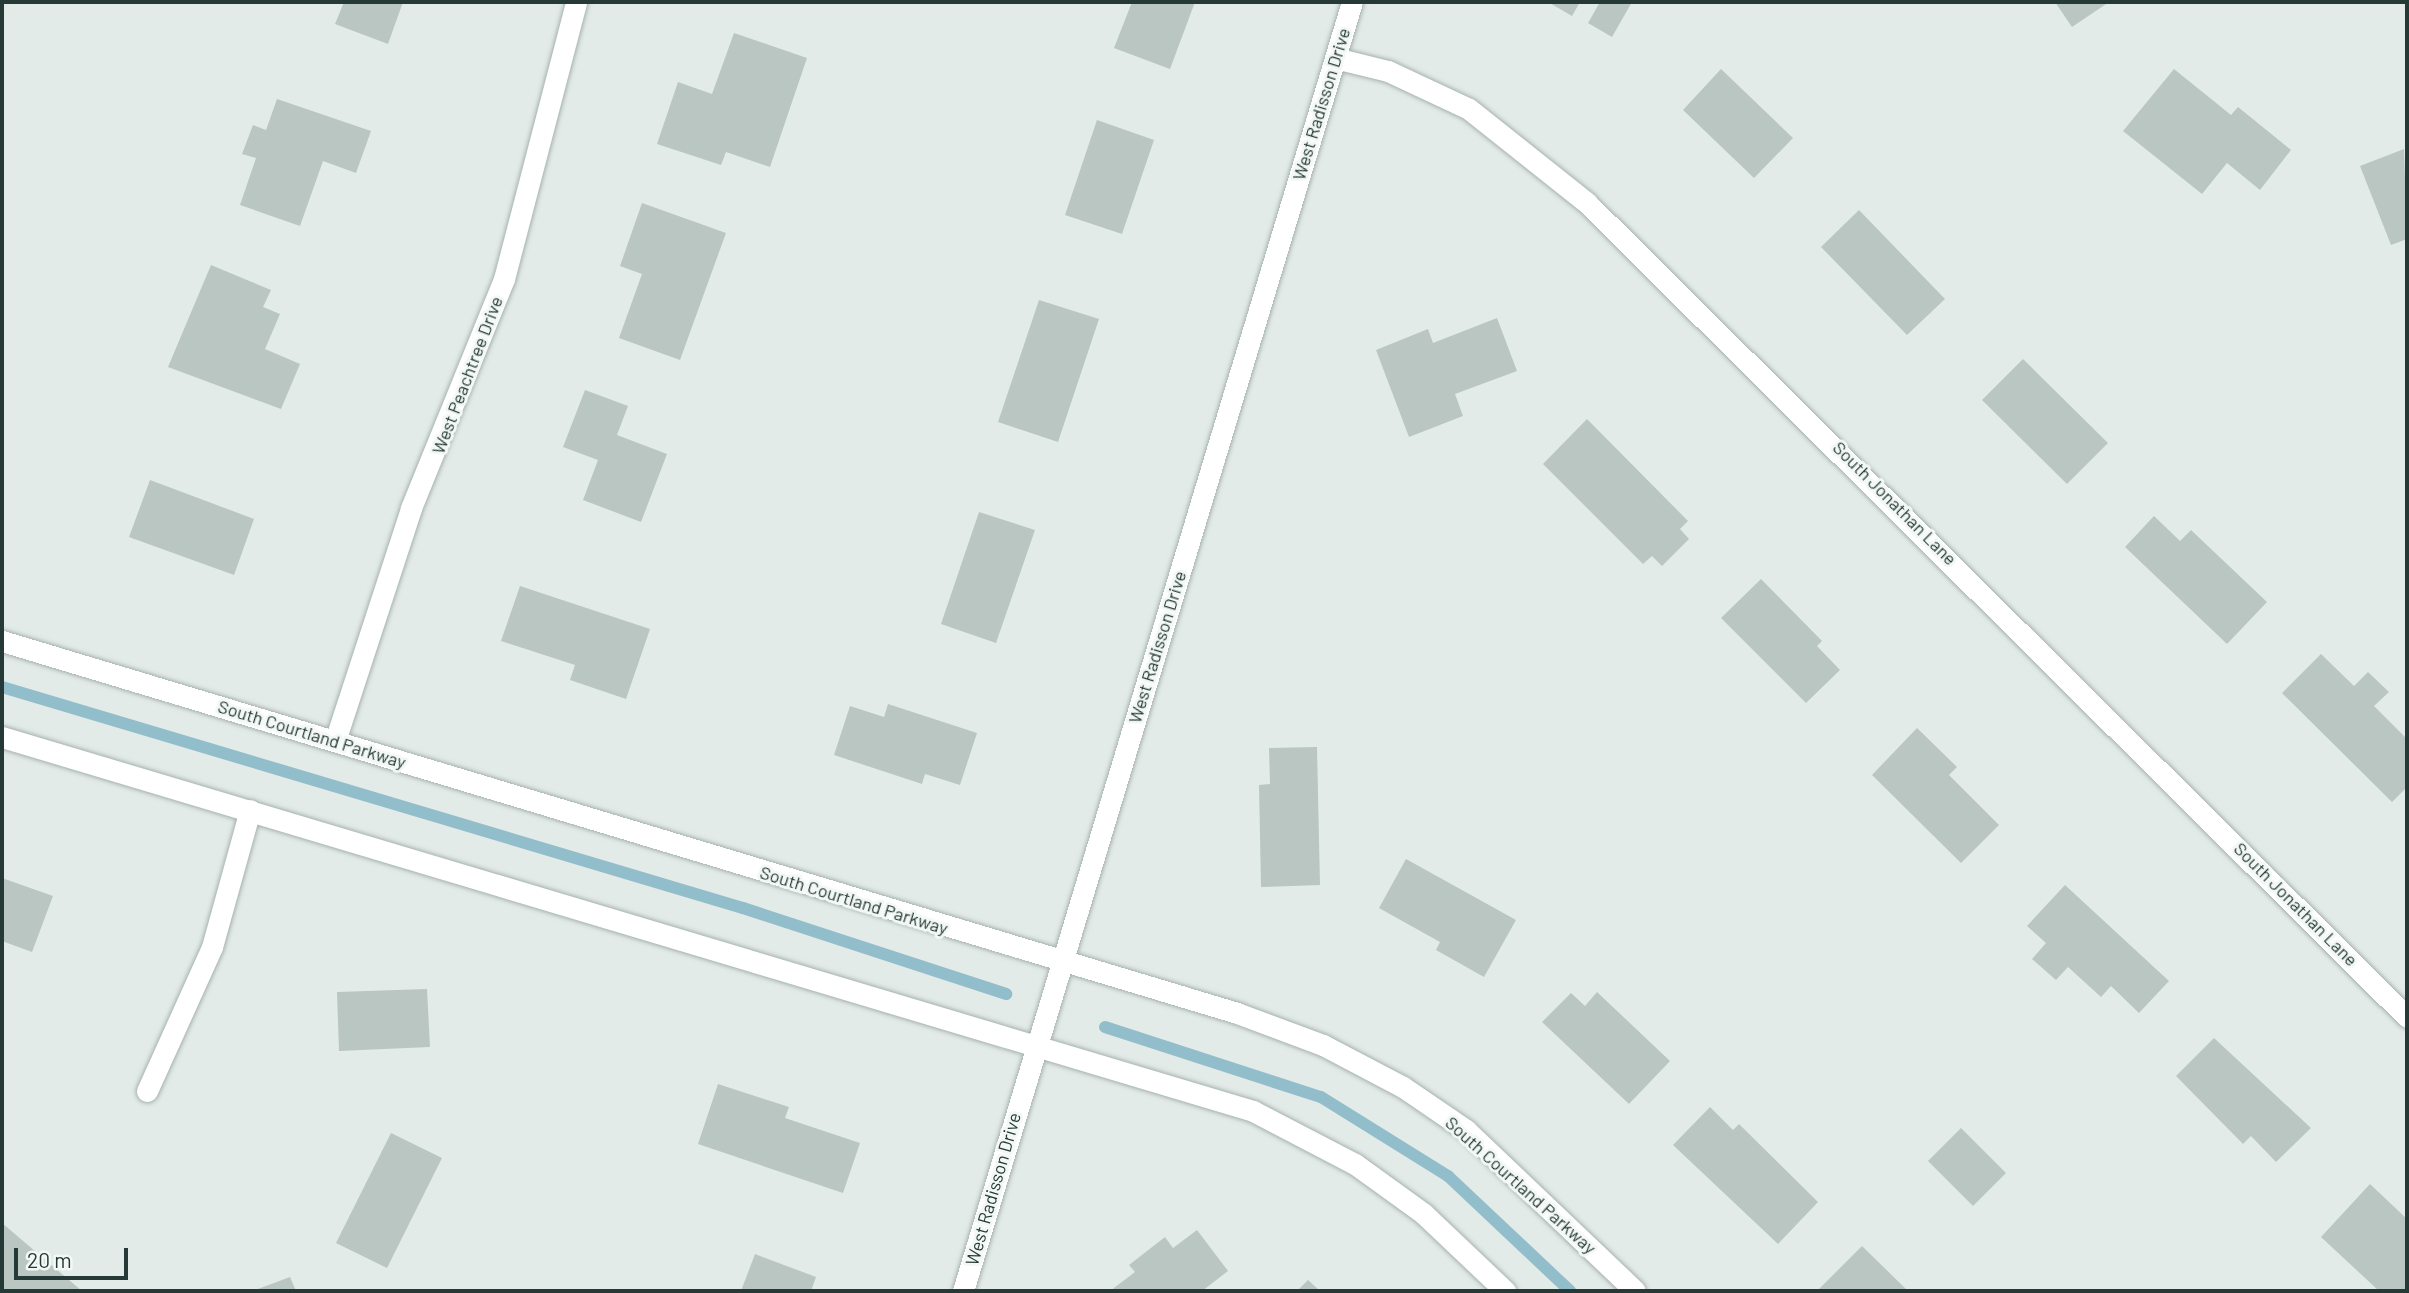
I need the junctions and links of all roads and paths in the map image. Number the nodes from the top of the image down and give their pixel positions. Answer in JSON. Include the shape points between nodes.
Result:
{"nodes":[{"id":1,"x":576,"y":2,"type":"edge"},
{"id":2,"x":1352,"y":2,"type":"edge"},
{"id":3,"x":1335,"y":58,"type":"junction"},
{"id":4,"x":2,"y":641,"type":"edge"},
{"id":5,"x":2,"y":737,"type":"edge"},
{"id":6,"x":335,"y":740,"type":"junction"},
{"id":7,"x":250,"y":810,"type":"junction"},
{"id":8,"x":1059,"y":961,"type":"junction"},
{"id":9,"x":2407,"y":1017,"type":"edge"},
{"id":10,"x":1034,"y":1046,"type":"junction"},
{"id":11,"x":147,"y":1091,"type":"dead end"},
{"id":12,"x":963,"y":1291,"type":"edge"},
{"id":13,"x":1505,"y":1291,"type":"edge"},
{"id":14,"x":1635,"y":1291,"type":"edge"}],
"edges":[{"from":1,"to":6,"type":"street","name":"West Peachtree Drive","via":[[504,279],[411,508]]},
{"from":2,"to":3,"type":"street","name":"West Radisson Drive"},
{"from":3,"to":8,"type":"street","name":"West Radisson Drive"},
{"from":3,"to":9,"type":"street","name":"South Jonathan Lane","via":[[1388,71],[1469,109],[1587,203]]},
{"from":4,"to":6,"type":"street","name":"South Courtland Parkway"},
{"from":5,"to":7,"type":"street"},
{"from":6,"to":8,"type":"street","name":"South Courtland Parkway"},
{"from":7,"to":10,"type":"street"},
{"from":7,"to":11,"type":"street","via":[[212,947]]},
{"from":8,"to":10,"type":"street","name":"West Radisson Drive"},
{"from":8,"to":14,"type":"street","name":"South Courtland Parkway","via":[[1237,1013],[1323,1045],[1404,1087],[1466,1130]]},
{"from":10,"to":12,"type":"street","name":"West Radisson Drive"},
{"from":10,"to":13,"type":"street","via":[[1253,1111],[1344,1158],[1424,1214]]}]}
